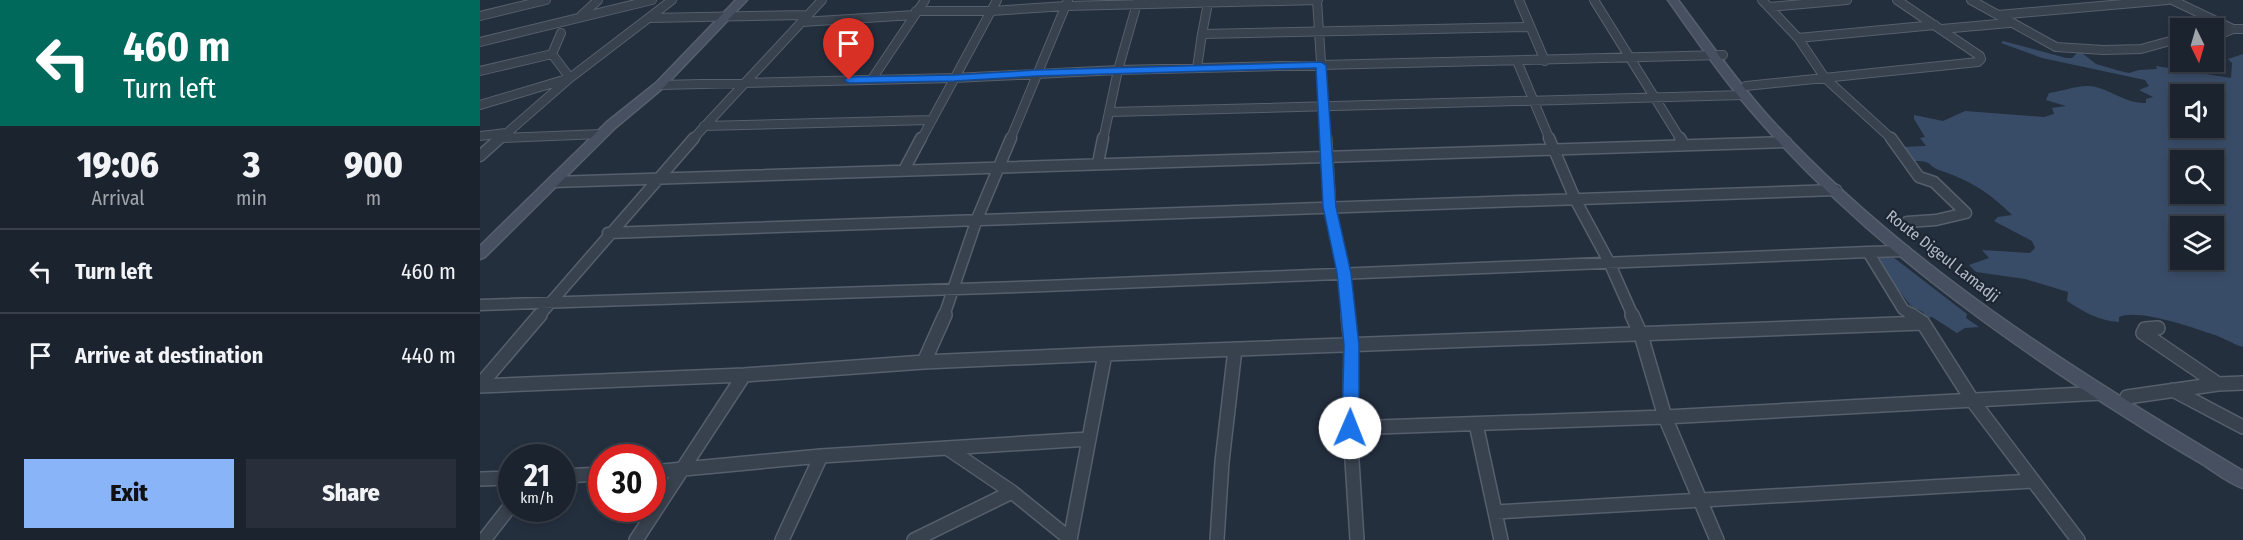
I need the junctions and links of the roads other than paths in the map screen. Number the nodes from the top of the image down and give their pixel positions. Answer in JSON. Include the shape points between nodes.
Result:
{"nodes":[{"id":1,"x":522,"y":0,"type":"edge"},
{"id":2,"x":546,"y":0,"type":"edge"},
{"id":3,"x":598,"y":0,"type":"edge"},
{"id":4,"x":652,"y":0,"type":"edge"},
{"id":5,"x":672,"y":0,"type":"edge"},
{"id":6,"x":742,"y":0,"type":"edge"},
{"id":7,"x":822,"y":0,"type":"edge"},
{"id":8,"x":925,"y":0,"type":"edge"},
{"id":9,"x":997,"y":0,"type":"edge"},
{"id":10,"x":1318,"y":0,"type":"edge"},
{"id":11,"x":1519,"y":0,"type":"edge"},
{"id":12,"x":1594,"y":0,"type":"edge"},
{"id":13,"x":1673,"y":0,"type":"edge"},
{"id":14,"x":1681,"y":0,"type":"edge"},
{"id":15,"x":1762,"y":0,"type":"edge"},
{"id":16,"x":1847,"y":0,"type":"edge"},
{"id":17,"x":1897,"y":0,"type":"edge"},
{"id":18,"x":1971,"y":0,"type":"edge"},
{"id":19,"x":2170,"y":0,"type":"edge"},
{"id":20,"x":1138,"y":2,"type":"edge"},
{"id":21,"x":1067,"y":3,"type":"edge"},
{"id":22,"x":1208,"y":3,"type":"junction"},
{"id":23,"x":1769,"y":7,"type":"junction"},
{"id":24,"x":509,"y":8,"type":"junction"},
{"id":25,"x":991,"y":11,"type":"junction"},
{"id":26,"x":915,"y":13,"type":"junction"},
{"id":27,"x":480,"y":15,"type":"edge"},
{"id":28,"x":1997,"y":16,"type":"junction"},
{"id":29,"x":723,"y":17,"type":"junction"},
{"id":30,"x":579,"y":18,"type":"junction"},
{"id":31,"x":649,"y":18,"type":"junction"},
{"id":32,"x":805,"y":18,"type":"junction"},
{"id":33,"x":2009,"y":23,"type":"junction"},
{"id":34,"x":1530,"y":27,"type":"junction"},
{"id":35,"x":1938,"y":27,"type":"junction"},
{"id":36,"x":2243,"y":28,"type":"edge"},
{"id":37,"x":2233,"y":29,"type":"junction"},
{"id":38,"x":1321,"y":32,"type":"junction"},
{"id":39,"x":561,"y":33,"type":"dead end"},
{"id":40,"x":2224,"y":33,"type":"edge"},
{"id":41,"x":1202,"y":34,"type":"junction"},
{"id":42,"x":1798,"y":38,"type":"junction"},
{"id":43,"x":2170,"y":41,"type":"edge"},
{"id":44,"x":480,"y":42,"type":"edge"},
{"id":45,"x":552,"y":54,"type":"junction"},
{"id":46,"x":1718,"y":55,"type":"junction"},
{"id":47,"x":1630,"y":58,"type":"junction"},
{"id":48,"x":1517,"y":61,"type":"junction"},
{"id":49,"x":1545,"y":61,"type":"junction"},
{"id":50,"x":1321,"y":65,"type":"junction"},
{"id":51,"x":1197,"y":68,"type":"junction"},
{"id":52,"x":1118,"y":70,"type":"junction"},
{"id":53,"x":480,"y":71,"type":"edge"},
{"id":54,"x":1037,"y":73,"type":"junction"},
{"id":55,"x":570,"y":78,"type":"junction"},
{"id":56,"x":954,"y":78,"type":"junction"},
{"id":57,"x":1825,"y":78,"type":"junction"},
{"id":58,"x":872,"y":79,"type":"junction"},
{"id":59,"x":745,"y":82,"type":"junction"},
{"id":60,"x":660,"y":85,"type":"junction"},
{"id":61,"x":1745,"y":91,"type":"junction"},
{"id":62,"x":1653,"y":98,"type":"junction"},
{"id":63,"x":1533,"y":101,"type":"junction"},
{"id":64,"x":480,"y":105,"type":"edge"},
{"id":65,"x":1324,"y":105,"type":"junction"},
{"id":66,"x":1110,"y":112,"type":"junction"},
{"id":67,"x":930,"y":120,"type":"junction"},
{"id":68,"x":704,"y":126,"type":"junction"},
{"id":69,"x":602,"y":134,"type":"junction"},
{"id":70,"x":504,"y":135,"type":"junction"},
{"id":71,"x":480,"y":136,"type":"edge"},
{"id":72,"x":1786,"y":142,"type":"junction"},
{"id":73,"x":1684,"y":145,"type":"junction"},
{"id":74,"x":1554,"y":150,"type":"junction"},
{"id":75,"x":1327,"y":155,"type":"junction"},
{"id":76,"x":480,"y":156,"type":"edge"},
{"id":77,"x":1098,"y":163,"type":"junction"},
{"id":78,"x":999,"y":167,"type":"junction"},
{"id":79,"x":904,"y":170,"type":"junction"},
{"id":80,"x":656,"y":179,"type":"junction"},
{"id":81,"x":553,"y":182,"type":"junction"},
{"id":82,"x":1836,"y":190,"type":"junction"},
{"id":83,"x":1575,"y":199,"type":"junction"},
{"id":84,"x":1330,"y":207,"type":"junction"},
{"id":85,"x":976,"y":219,"type":"junction"},
{"id":86,"x":1907,"y":222,"type":"dead end"},
{"id":87,"x":608,"y":233,"type":"junction"},
{"id":88,"x":1905,"y":251,"type":"junction"},
{"id":89,"x":1868,"y":252,"type":"junction"},
{"id":90,"x":480,"y":254,"type":"edge"},
{"id":91,"x":1609,"y":262,"type":"junction"},
{"id":92,"x":1344,"y":273,"type":"junction"},
{"id":93,"x":952,"y":287,"type":"junction"},
{"id":94,"x":553,"y":302,"type":"junction"},
{"id":95,"x":480,"y":305,"type":"edge"},
{"id":96,"x":1923,"y":323,"type":"junction"},
{"id":97,"x":2158,"y":328,"type":"dead end"},
{"id":98,"x":1641,"y":335,"type":"junction"},
{"id":99,"x":1351,"y":345,"type":"junction"},
{"id":100,"x":1235,"y":349,"type":"junction"},
{"id":101,"x":1105,"y":354,"type":"junction"},
{"id":102,"x":924,"y":362,"type":"junction"},
{"id":103,"x":744,"y":375,"type":"junction"},
{"id":104,"x":2243,"y":383,"type":"edge"},
{"id":105,"x":2218,"y":384,"type":"junction"},
{"id":106,"x":480,"y":385,"type":"edge"},
{"id":107,"x":2173,"y":390,"type":"junction"},
{"id":108,"x":2104,"y":393,"type":"junction"},
{"id":109,"x":2127,"y":397,"type":"junction"},
{"id":110,"x":1972,"y":400,"type":"junction"},
{"id":111,"x":1665,"y":417,"type":"junction"},
{"id":112,"x":1476,"y":424,"type":"junction"},
{"id":113,"x":2243,"y":427,"type":"edge"},
{"id":114,"x":1350,"y":428,"type":"junction"},
{"id":115,"x":1089,"y":439,"type":"junction"},
{"id":116,"x":947,"y":448,"type":"junction"},
{"id":117,"x":821,"y":456,"type":"junction"},
{"id":118,"x":2243,"y":469,"type":"edge"},
{"id":119,"x":680,"y":470,"type":"junction"},
{"id":120,"x":666,"y":471,"type":"edge"},
{"id":121,"x":498,"y":478,"type":"edge"},
{"id":122,"x":480,"y":479,"type":"edge"},
{"id":123,"x":2243,"y":480,"type":"edge"},
{"id":124,"x":2033,"y":481,"type":"junction"},
{"id":125,"x":1012,"y":492,"type":"junction"},
{"id":126,"x":1700,"y":501,"type":"junction"},
{"id":127,"x":1495,"y":512,"type":"junction"},
{"id":128,"x":498,"y":522,"type":"edge"},
{"id":129,"x":1070,"y":539,"type":"edge"},
{"id":130,"x":484,"y":540,"type":"edge"},
{"id":131,"x":636,"y":540,"type":"edge"},
{"id":132,"x":782,"y":540,"type":"edge"},
{"id":133,"x":914,"y":540,"type":"edge"},
{"id":134,"x":1217,"y":540,"type":"edge"},
{"id":135,"x":1357,"y":540,"type":"edge"},
{"id":136,"x":1501,"y":540,"type":"edge"},
{"id":137,"x":1717,"y":540,"type":"edge"},
{"id":138,"x":2078,"y":540,"type":"edge"}],
"edges":[{"from":1,"to":24,"type":"street"},
{"from":2,"to":24,"type":"street"},
{"from":3,"to":30,"type":"street"},
{"from":4,"to":30,"type":"street"},
{"from":5,"to":31,"type":"street"},
{"from":6,"to":29,"type":"main road"},
{"from":7,"to":32,"type":"street"},
{"from":8,"to":26,"type":"street"},
{"from":9,"to":25,"type":"street"},
{"from":10,"to":22,"type":"street"},
{"from":10,"to":38,"type":"street"},
{"from":11,"to":34,"type":"street"},
{"from":12,"to":47,"type":"street"},
{"from":13,"to":46,"type":"main road","name":"Route Digeul Lamadji"},
{"from":14,"to":46,"type":"main road"},
{"from":15,"to":23,"type":"street"},
{"from":16,"to":23,"type":"street"},
{"from":17,"to":35,"type":"street"},
{"from":18,"to":28,"type":"street"},
{"from":19,"to":28,"type":"street"},
{"from":19,"to":37,"type":"street"},
{"from":20,"to":21,"type":"street"},
{"from":20,"to":22,"type":"street"},
{"from":20,"to":52,"type":"street"},
{"from":21,"to":25,"type":"street"},
{"from":21,"to":54,"type":"street"},
{"from":22,"to":41,"type":"street"},
{"from":23,"to":42,"type":"street"},
{"from":24,"to":27,"type":"street"},
{"from":25,"to":26,"type":"street"},
{"from":25,"to":56,"type":"street"},
{"from":26,"to":32,"type":"street"},
{"from":26,"to":58,"type":"street"},
{"from":28,"to":33,"type":"street"},
{"from":29,"to":31,"type":"street"},
{"from":29,"to":32,"type":"street"},
{"from":29,"to":60,"type":"main road"},
{"from":30,"to":44,"type":"street"},
{"from":31,"to":55,"type":"street"},
{"from":32,"to":59,"type":"street"},
{"from":33,"to":35,"type":"street"},
{"from":33,"to":43,"type":"street","via":[[2062,47],[2141,48]]},
{"from":34,"to":38,"type":"street"},
{"from":34,"to":49,"type":"street"},
{"from":35,"to":42,"type":"street"},
{"from":35,"to":57,"type":"street","via":[[1981,59]]},
{"from":36,"to":37,"type":"street"},
{"from":37,"to":40,"type":"street"},
{"from":38,"to":41,"type":"street"},
{"from":38,"to":50,"type":"street"},
{"from":39,"to":45,"type":"street"},
{"from":41,"to":51,"type":"street"},
{"from":42,"to":57,"type":"street"},
{"from":45,"to":53,"type":"street"},
{"from":45,"to":55,"type":"street"},
{"from":46,"to":47,"type":"street"},
{"from":46,"to":61,"type":"main road","name":"Route Digeul Lamadji"},
{"from":47,"to":49,"type":"street"},
{"from":47,"to":62,"type":"street"},
{"from":48,"to":49,"type":"street"},
{"from":48,"to":50,"type":"street"},
{"from":48,"to":63,"type":"street"},
{"from":50,"to":51,"type":"street"},
{"from":50,"to":65,"type":"street"},
{"from":51,"to":52,"type":"street"},
{"from":52,"to":54,"type":"street"},
{"from":52,"to":66,"type":"street"},
{"from":54,"to":56,"type":"street"},
{"from":54,"to":78,"type":"street"},
{"from":55,"to":64,"type":"street"},
{"from":55,"to":70,"type":"street"},
{"from":56,"to":58,"type":"street"},
{"from":56,"to":67,"type":"street"},
{"from":57,"to":61,"type":"street"},
{"from":57,"to":86,"type":"street","via":[[1893,140],[1919,177],[1934,182],[1966,213]]},
{"from":58,"to":59,"type":"street"},
{"from":59,"to":60,"type":"street"},
{"from":59,"to":68,"type":"street"},
{"from":60,"to":69,"type":"main road"},
{"from":61,"to":62,"type":"street"},
{"from":61,"to":72,"type":"main road","name":"Route Digeul Lamadji"},
{"from":61,"to":109,"type":"main road","via":[[1842,186],[1910,244],[2026,330]]},
{"from":62,"to":63,"type":"street"},
{"from":62,"to":73,"type":"street"},
{"from":63,"to":65,"type":"street"},
{"from":63,"to":74,"type":"street"},
{"from":65,"to":66,"type":"street"},
{"from":65,"to":75,"type":"street"},
{"from":66,"to":77,"type":"street"},
{"from":67,"to":68,"type":"street"},
{"from":67,"to":79,"type":"street"},
{"from":68,"to":80,"type":"street"},
{"from":69,"to":70,"type":"street"},
{"from":69,"to":81,"type":"main road"},
{"from":70,"to":71,"type":"street"},
{"from":70,"to":76,"type":"street"},
{"from":72,"to":73,"type":"street"},
{"from":72,"to":82,"type":"main road","name":"Route Digeul Lamadji"},
{"from":73,"to":74,"type":"street"},
{"from":74,"to":75,"type":"street"},
{"from":74,"to":83,"type":"street"},
{"from":75,"to":77,"type":"street"},
{"from":75,"to":84,"type":"street"},
{"from":77,"to":78,"type":"street"},
{"from":78,"to":79,"type":"street"},
{"from":78,"to":85,"type":"street"},
{"from":79,"to":80,"type":"street"},
{"from":80,"to":81,"type":"street"},
{"from":80,"to":87,"type":"street"},
{"from":81,"to":90,"type":"main road"},
{"from":82,"to":83,"type":"street"},
{"from":82,"to":88,"type":"main road","name":"Route Digeul Lamadji"},
{"from":83,"to":84,"type":"street"},
{"from":83,"to":91,"type":"street"},
{"from":84,"to":85,"type":"street"},
{"from":84,"to":92,"type":"street"},
{"from":85,"to":87,"type":"street"},
{"from":85,"to":93,"type":"street"},
{"from":87,"to":94,"type":"street"},
{"from":88,"to":89,"type":"street"},
{"from":88,"to":108,"type":"main road","name":"Route Digeul Lamadji","via":[[1985,312]]},
{"from":89,"to":91,"type":"street"},
{"from":89,"to":96,"type":"street","via":[[1903,309]]},
{"from":91,"to":92,"type":"street"},
{"from":91,"to":98,"type":"street"},
{"from":92,"to":93,"type":"street"},
{"from":92,"to":99,"type":"street"},
{"from":93,"to":94,"type":"street"},
{"from":93,"to":102,"type":"street","via":[[947,310]]},
{"from":94,"to":95,"type":"street"},
{"from":94,"to":106,"type":"street"},
{"from":96,"to":98,"type":"street"},
{"from":96,"to":110,"type":"street"},
{"from":97,"to":105,"type":"street","via":[[2145,329],[2143,333]]},
{"from":98,"to":99,"type":"street"},
{"from":98,"to":111,"type":"street"},
{"from":99,"to":100,"type":"street"},
{"from":99,"to":114,"type":"street"},
{"from":100,"to":101,"type":"street"},
{"from":100,"to":134,"type":"street","via":[[1221,462]]},
{"from":101,"to":102,"type":"street"},
{"from":101,"to":115,"type":"street"},
{"from":102,"to":103,"type":"street"},
{"from":103,"to":106,"type":"street"},
{"from":103,"to":119,"type":"street"},
{"from":104,"to":105,"type":"street"},
{"from":105,"to":107,"type":"street"},
{"from":107,"to":109,"type":"street"},
{"from":107,"to":113,"type":"street"},
{"from":108,"to":110,"type":"street"},
{"from":108,"to":123,"type":"main road","name":"Route Digeul Lamadji"},
{"from":109,"to":118,"type":"main road"},
{"from":110,"to":111,"type":"street"},
{"from":110,"to":124,"type":"street"},
{"from":111,"to":112,"type":"street"},
{"from":111,"to":126,"type":"street"},
{"from":112,"to":114,"type":"street"},
{"from":112,"to":127,"type":"street"},
{"from":114,"to":135,"type":"street"},
{"from":115,"to":116,"type":"street"},
{"from":115,"to":129,"type":"street"},
{"from":116,"to":117,"type":"street"},
{"from":116,"to":125,"type":"street"},
{"from":117,"to":119,"type":"street"},
{"from":117,"to":132,"type":"street"},
{"from":119,"to":120,"type":"street"},
{"from":119,"to":131,"type":"street"},
{"from":121,"to":122,"type":"street"},
{"from":124,"to":126,"type":"street"},
{"from":124,"to":138,"type":"street"},
{"from":125,"to":129,"type":"street"},
{"from":125,"to":133,"type":"street"},
{"from":126,"to":127,"type":"street"},
{"from":126,"to":137,"type":"street"},
{"from":127,"to":136,"type":"street"},
{"from":128,"to":130,"type":"street"}]}
